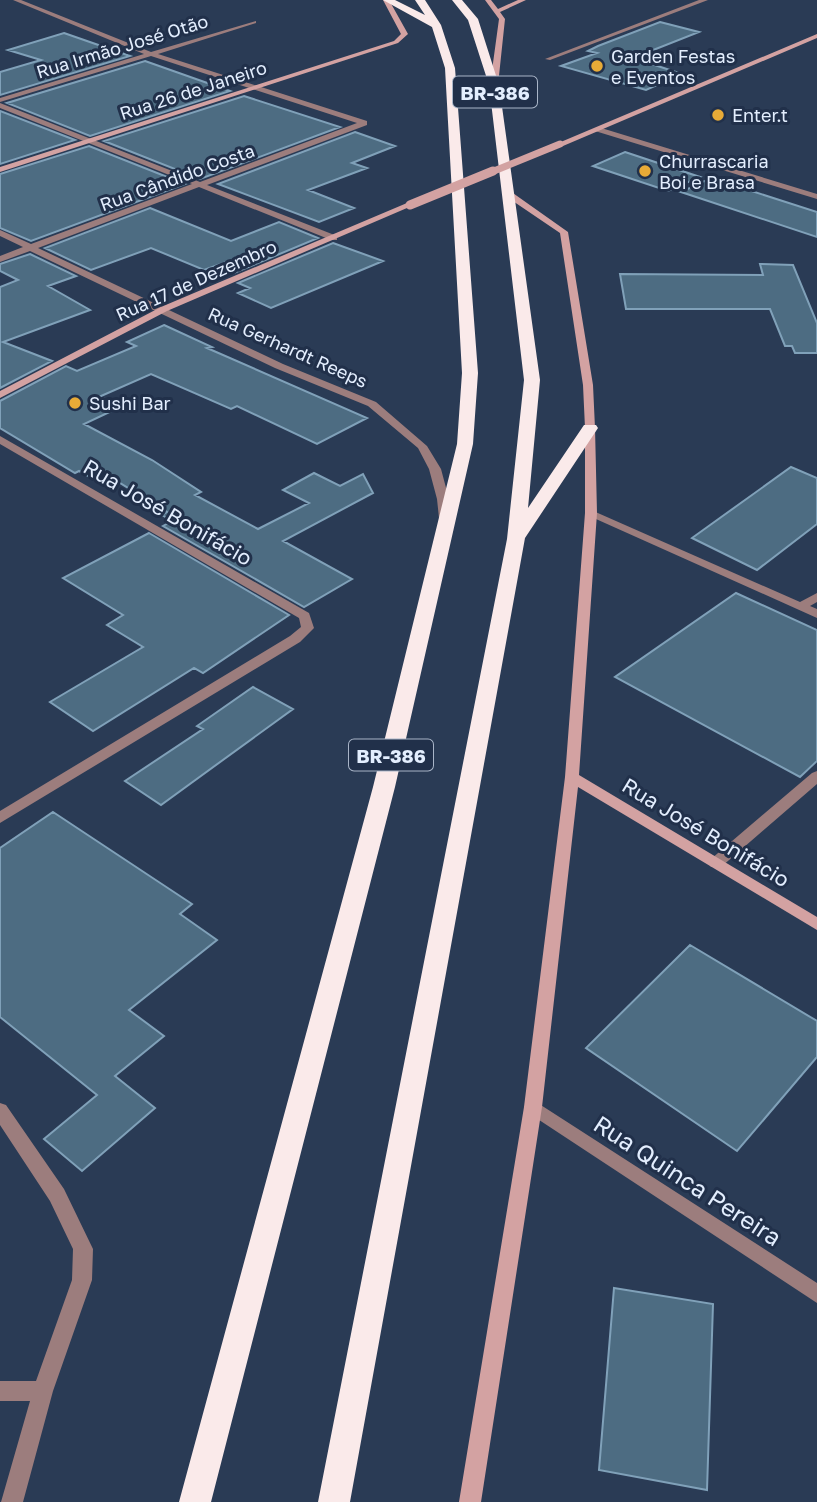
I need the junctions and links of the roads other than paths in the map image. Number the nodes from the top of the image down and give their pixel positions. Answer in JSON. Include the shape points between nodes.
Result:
{"nodes":[{"id":1,"x":16,"y":0,"type":"edge"},
{"id":2,"x":387,"y":0,"type":"edge"},
{"id":3,"x":420,"y":0,"type":"edge"},
{"id":4,"x":457,"y":0,"type":"edge"},
{"id":5,"x":488,"y":0,"type":"edge"},
{"id":6,"x":523,"y":0,"type":"edge"},
{"id":7,"x":705,"y":0,"type":"edge"},
{"id":8,"x":498,"y":11,"type":"junction"},
{"id":9,"x":254,"y":22,"type":"dead end"},
{"id":10,"x":436,"y":25,"type":"junction"},
{"id":11,"x":817,"y":36,"type":"edge"},
{"id":12,"x":151,"y":54,"type":"junction"},
{"id":13,"x":548,"y":59,"type":"dead end"},
{"id":14,"x":494,"y":85,"type":"junction"},
{"id":15,"x":252,"y":88,"type":"junction"},
{"id":16,"x":0,"y":100,"type":"edge"},
{"id":17,"x":0,"y":105,"type":"edge"},
{"id":18,"x":598,"y":129,"type":"junction"},
{"id":19,"x":90,"y":140,"type":"junction"},
{"id":20,"x":0,"y":170,"type":"edge"},
{"id":21,"x":202,"y":185,"type":"junction"},
{"id":22,"x":507,"y":193,"type":"junction"},
{"id":23,"x":817,"y":197,"type":"edge"},
{"id":24,"x":0,"y":233,"type":"edge"},
{"id":25,"x":334,"y":238,"type":"junction"},
{"id":26,"x":30,"y":248,"type":"junction"},
{"id":27,"x":0,"y":259,"type":"edge"},
{"id":28,"x":164,"y":309,"type":"junction"},
{"id":29,"x":0,"y":395,"type":"edge"},
{"id":30,"x":590,"y":428,"type":"junction"},
{"id":31,"x":0,"y":439,"type":"edge"},
{"id":32,"x":591,"y":513,"type":"junction"},
{"id":33,"x":445,"y":526,"type":"junction"},
{"id":34,"x":516,"y":539,"type":"junction"},
{"id":35,"x":817,"y":597,"type":"edge"},
{"id":36,"x":800,"y":607,"type":"junction"},
{"id":37,"x":817,"y":614,"type":"edge"},
{"id":38,"x":572,"y":776,"type":"junction"},
{"id":39,"x":817,"y":776,"type":"edge"},
{"id":40,"x":0,"y":818,"type":"edge"},
{"id":41,"x":716,"y":863,"type":"junction"},
{"id":42,"x":817,"y":924,"type":"edge"},
{"id":43,"x":533,"y":1107,"type":"junction"},
{"id":44,"x":0,"y":1110,"type":"edge"},
{"id":45,"x":817,"y":1294,"type":"edge"},
{"id":46,"x":0,"y":1391,"type":"edge"},
{"id":47,"x":43,"y":1391,"type":"junction"},
{"id":48,"x":12,"y":1502,"type":"edge"},
{"id":49,"x":196,"y":1502,"type":"edge"},
{"id":50,"x":334,"y":1502,"type":"edge"},
{"id":51,"x":470,"y":1502,"type":"edge"}],
"edges":[{"from":1,"to":12,"type":"street"},
{"from":2,"to":10,"type":"highway"},
{"from":2,"to":15,"type":"main road","name":"Rua 26 de Janeiro","via":[[405,34],[396,42]]},
{"from":3,"to":10,"type":"highway","number":"BR-386"},
{"from":4,"to":14,"type":"highway","number":"BR-386","via":[[473,19]]},
{"from":5,"to":8,"type":"main road"},
{"from":6,"to":8,"type":"main road"},
{"from":7,"to":13,"type":"street"},
{"from":8,"to":14,"type":"main road","via":[[502,19]]},
{"from":9,"to":12,"type":"street","name":"Rua Irmão José Otão"},
{"from":10,"to":33,"type":"highway","number":"BR-386","via":[[450,68],[470,373],[464,444]]},
{"from":11,"to":18,"type":"main road","name":"Rua 17 de Dezembro"},
{"from":12,"to":15,"type":"street"},
{"from":12,"to":16,"type":"street","name":"Rua Irmão José Otão"},
{"from":14,"to":22,"type":"highway","number":"BR-386"},
{"from":15,"to":19,"type":"main road","name":"Rua 26 de Janeiro"},
{"from":15,"to":21,"type":"street","name":"Rua Cândido Costa","via":[[364,123]]},
{"from":17,"to":19,"type":"street"},
{"from":18,"to":23,"type":"street"},
{"from":18,"to":25,"type":"main road","name":"Rua 17 de Dezembro","bridge":true},
{"from":19,"to":20,"type":"main road","name":"Rua 26 de Janeiro"},
{"from":19,"to":21,"type":"street"},
{"from":21,"to":25,"type":"street"},
{"from":21,"to":26,"type":"street","name":"Rua Cândido Costa"},
{"from":22,"to":30,"type":"main road","via":[[564,232],[588,385]]},
{"from":22,"to":34,"type":"highway","number":"BR-386","via":[[532,380]]},
{"from":24,"to":26,"type":"street","name":"Rua Gerhardt Reeps"},
{"from":25,"to":28,"type":"main road","name":"Rua 17 de Dezembro"},
{"from":26,"to":27,"type":"street","name":"Rua Cândido Costa"},
{"from":26,"to":28,"type":"street","name":"Rua Gerhardt Reeps"},
{"from":28,"to":29,"type":"main road","name":"Rua 17 de Dezembro"},
{"from":28,"to":33,"type":"street","name":"Rua Gerhardt Reeps","via":[[279,366],[372,404],[422,446],[435,469]]},
{"from":30,"to":32,"type":"main road"},
{"from":30,"to":34,"type":"highway"},
{"from":31,"to":40,"type":"street","name":"Rua José Bonifácio","via":[[305,616],[308,628]]},
{"from":32,"to":36,"type":"street"},
{"from":32,"to":38,"type":"main road"},
{"from":33,"to":49,"type":"highway","number":"BR-386","via":[[384,788]]},
{"from":34,"to":50,"type":"highway","number":"BR-386"},
{"from":35,"to":36,"type":"street"},
{"from":36,"to":37,"type":"street"},
{"from":38,"to":41,"type":"main road","name":"Rua José Bonifácio"},
{"from":38,"to":43,"type":"main road"},
{"from":39,"to":41,"type":"street"},
{"from":41,"to":42,"type":"main road","name":"Rua José Bonifácio"},
{"from":43,"to":45,"type":"street","name":"Rua Quinca Pereira"},
{"from":43,"to":51,"type":"main road"},
{"from":44,"to":47,"type":"street","via":[[57,1195],[83,1249],[82,1280]]},
{"from":46,"to":47,"type":"street"},
{"from":47,"to":48,"type":"street"}]}
